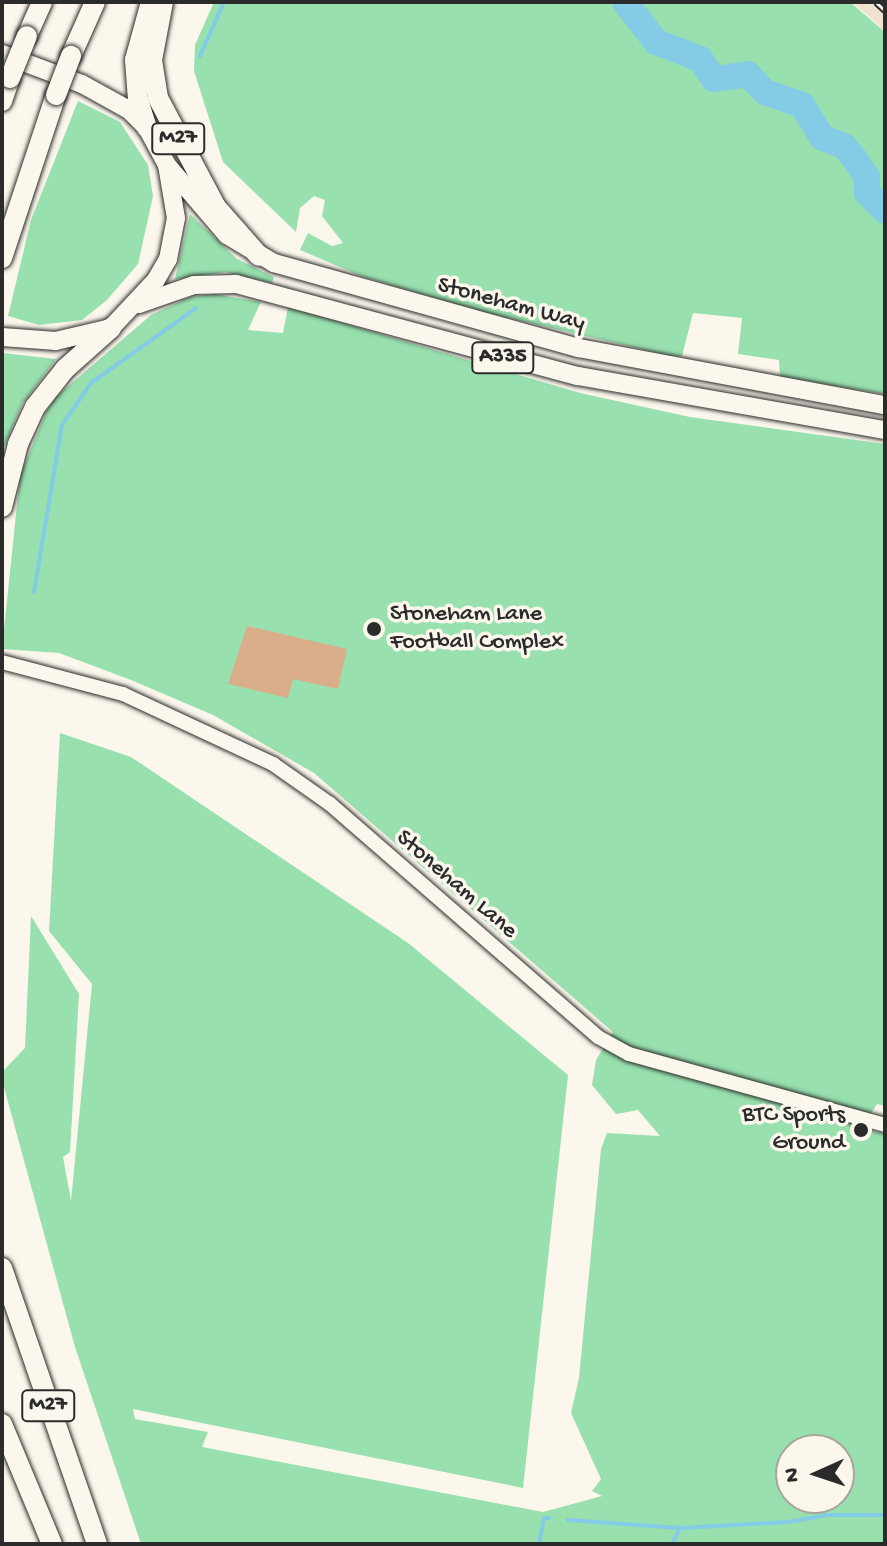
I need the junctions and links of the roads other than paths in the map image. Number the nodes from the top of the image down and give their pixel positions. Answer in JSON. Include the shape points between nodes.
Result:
{"nodes":[{"id":1,"x":42,"y":2,"type":"edge"},
{"id":2,"x":95,"y":2,"type":"edge"},
{"id":3,"x":151,"y":2,"type":"edge"},
{"id":4,"x":163,"y":2,"type":"edge"},
{"id":5,"x":2,"y":54,"type":"edge"},
{"id":6,"x":2,"y":101,"type":"edge"},
{"id":7,"x":147,"y":128,"type":"junction"},
{"id":8,"x":167,"y":165,"type":"junction"},
{"id":9,"x":259,"y":256,"type":"junction"},
{"id":10,"x":2,"y":258,"type":"edge"},
{"id":11,"x":139,"y":304,"type":"junction"},
{"id":12,"x":111,"y":328,"type":"junction"},
{"id":13,"x":2,"y":337,"type":"edge"},
{"id":14,"x":885,"y":405,"type":"edge"},
{"id":15,"x":885,"y":430,"type":"edge"},
{"id":16,"x":2,"y":507,"type":"edge"},
{"id":17,"x":2,"y":662,"type":"edge"},
{"id":18,"x":885,"y":1125,"type":"edge"},
{"id":19,"x":2,"y":1268,"type":"edge"},
{"id":20,"x":2,"y":1424,"type":"edge"},
{"id":21,"x":52,"y":1544,"type":"edge"},
{"id":22,"x":97,"y":1544,"type":"edge"}],
"edges":[{"from":1,"to":6,"type":"highway","bridge":true},
{"from":2,"to":10,"type":"highway","bridge":true,"via":[[56,95]]},
{"from":3,"to":7,"type":"highway","number":"M27","via":[[135,60]]},
{"from":4,"to":9,"type":"highway","number":"M27","via":[[152,60],[158,98],[216,207]]},
{"from":5,"to":7,"type":"main road","via":[[110,98]]},
{"from":7,"to":8,"type":"main road"},
{"from":8,"to":9,"type":"main road","name":"Stoneham Way","number":"A335","via":[[213,223]]},
{"from":8,"to":11,"type":"main road","via":[[175,207],[173,239],[168,259]]},
{"from":9,"to":14,"type":"main road","name":"Stoneham Way","number":"A335","via":[[579,348]]},
{"from":11,"to":12,"type":"main road"},
{"from":11,"to":15,"type":"main road","number":"A335","via":[[194,285],[236,284],[578,376]]},
{"from":12,"to":13,"type":"main road","via":[[56,341]]},
{"from":12,"to":16,"type":"highway","via":[[65,369],[35,407],[18,444]]},
{"from":17,"to":18,"type":"street","name":"Stoneham Lane","via":[[123,694],[273,764],[330,804],[598,1037],[629,1054]]},
{"from":19,"to":22,"type":"highway","number":"M27"},
{"from":20,"to":21,"type":"highway","number":"M27"}]}
